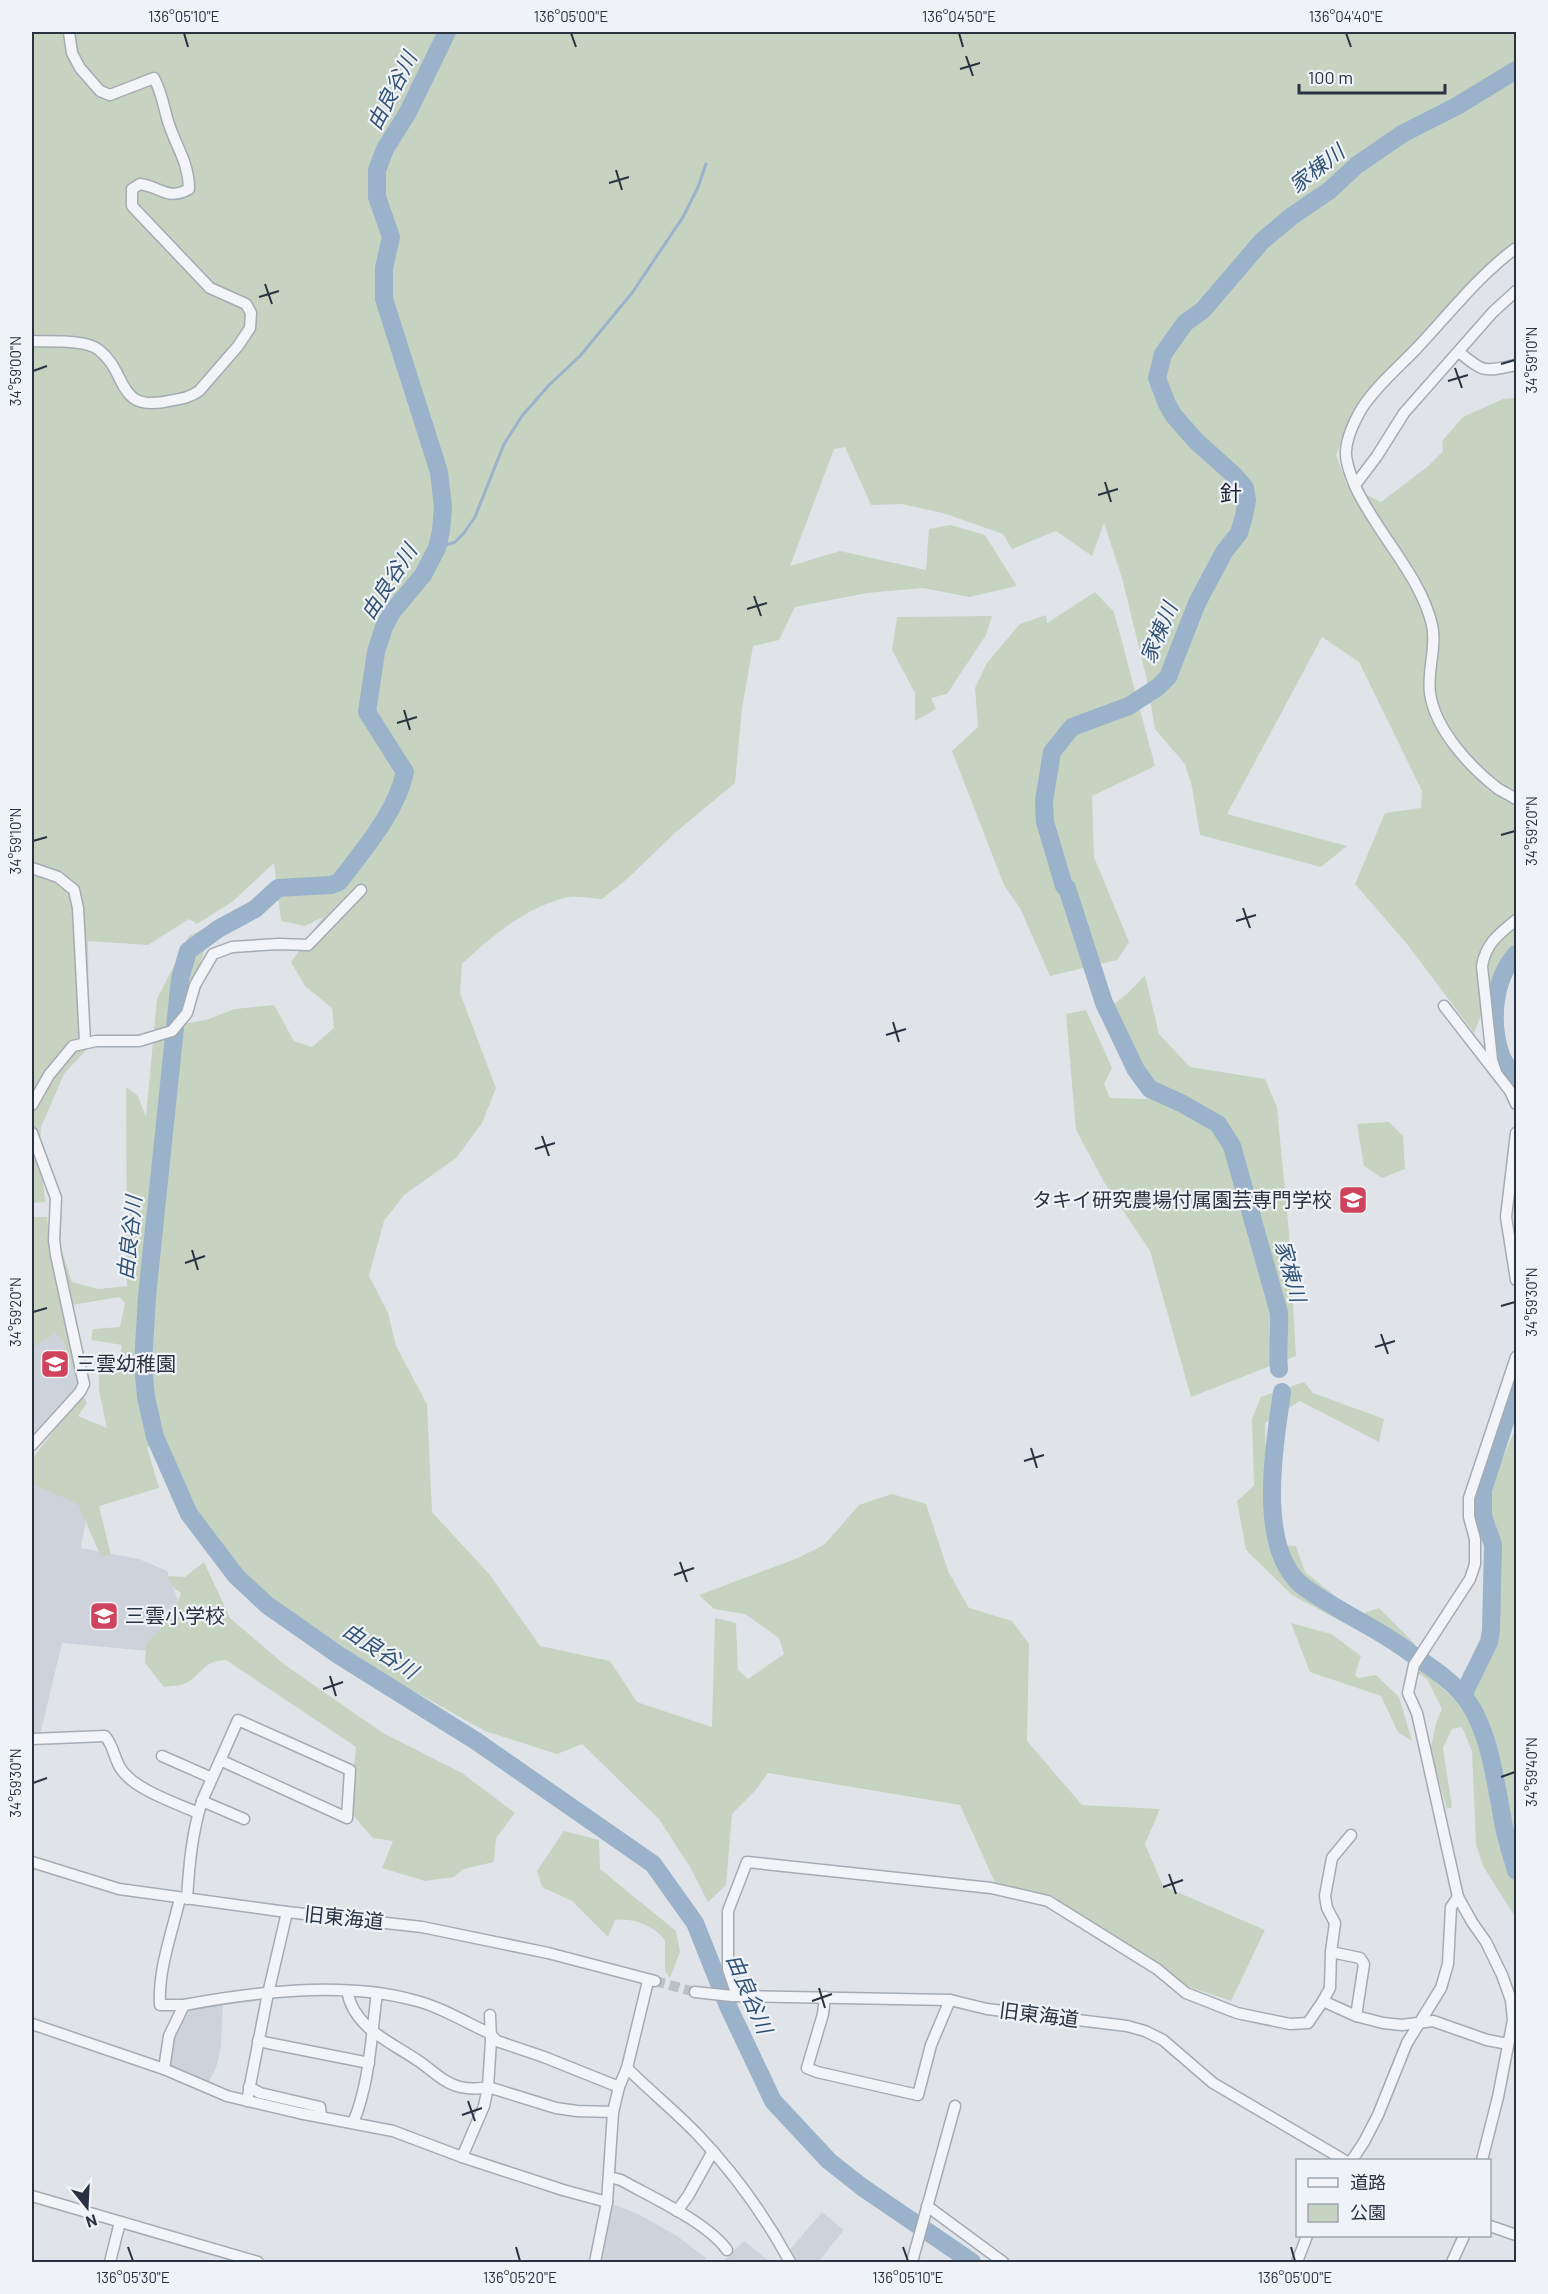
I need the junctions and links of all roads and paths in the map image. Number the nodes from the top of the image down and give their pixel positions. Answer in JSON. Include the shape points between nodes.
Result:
{"nodes":[{"id":1,"x":69,"y":32,"type":"edge"},
{"id":2,"x":1516,"y":248,"type":"edge"},
{"id":3,"x":1516,"y":291,"type":"edge"},
{"id":4,"x":32,"y":341,"type":"edge"},
{"id":5,"x":1459,"y":352,"type":"junction"},
{"id":6,"x":1516,"y":365,"type":"edge"},
{"id":7,"x":1355,"y":485,"type":"junction"},
{"id":8,"x":1516,"y":799,"type":"edge"},
{"id":9,"x":32,"y":868,"type":"edge"},
{"id":10,"x":362,"y":890,"type":"dead end"},
{"id":11,"x":1516,"y":920,"type":"edge"},
{"id":12,"x":1444,"y":1006,"type":"dead end"},
{"id":13,"x":85,"y":1042,"type":"junction"},
{"id":14,"x":1496,"y":1072,"type":"junction"},
{"id":15,"x":1516,"y":1104,"type":"edge"},
{"id":16,"x":32,"y":1105,"type":"edge"},
{"id":17,"x":1516,"y":1132,"type":"edge"},
{"id":18,"x":32,"y":1133,"type":"edge"},
{"id":19,"x":1516,"y":1281,"type":"edge"},
{"id":20,"x":1516,"y":1357,"type":"edge"},
{"id":21,"x":32,"y":1445,"type":"edge"},
{"id":22,"x":32,"y":1739,"type":"edge"},
{"id":23,"x":162,"y":1756,"type":"dead end"},
{"id":24,"x":220,"y":1760,"type":"junction"},
{"id":25,"x":212,"y":1778,"type":"junction"},
{"id":26,"x":202,"y":1801,"type":"junction"},
{"id":27,"x":198,"y":1813,"type":"junction"},
{"id":28,"x":244,"y":1819,"type":"dead end"},
{"id":29,"x":1351,"y":1835,"type":"dead end"},
{"id":30,"x":32,"y":1862,"type":"edge"},
{"id":31,"x":1458,"y":1897,"type":"junction"},
{"id":32,"x":183,"y":1898,"type":"junction"},
{"id":33,"x":287,"y":1912,"type":"junction"},
{"id":34,"x":1331,"y":1952,"type":"junction"},
{"id":35,"x":346,"y":1991,"type":"junction"},
{"id":36,"x":268,"y":1992,"type":"junction"},
{"id":37,"x":695,"y":1992,"type":"tunnel mouth"},
{"id":38,"x":377,"y":1993,"type":"junction"},
{"id":39,"x":735,"y":1996,"type":"junction"},
{"id":40,"x":825,"y":1997,"type":"junction"},
{"id":41,"x":950,"y":2000,"type":"junction"},
{"id":42,"x":1323,"y":2001,"type":"junction"},
{"id":43,"x":184,"y":2005,"type":"junction"},
{"id":44,"x":490,"y":2015,"type":"dead end"},
{"id":45,"x":1356,"y":2016,"type":"junction"},
{"id":46,"x":1421,"y":2021,"type":"junction"},
{"id":47,"x":32,"y":2024,"type":"edge"},
{"id":48,"x":372,"y":2032,"type":"junction"},
{"id":49,"x":489,"y":2033,"type":"junction"},
{"id":50,"x":258,"y":2041,"type":"junction"},
{"id":51,"x":1508,"y":2044,"type":"junction"},
{"id":52,"x":369,"y":2063,"type":"junction"},
{"id":53,"x":627,"y":2068,"type":"junction"},
{"id":54,"x":164,"y":2069,"type":"junction"},
{"id":55,"x":249,"y":2087,"type":"junction"},
{"id":56,"x":488,"y":2087,"type":"junction"},
{"id":57,"x":619,"y":2087,"type":"junction"},
{"id":58,"x":247,"y":2101,"type":"junction"},
{"id":59,"x":955,"y":2106,"type":"dead end"},
{"id":60,"x":614,"y":2112,"type":"junction"},
{"id":61,"x":321,"y":2117,"type":"junction"},
{"id":62,"x":353,"y":2123,"type":"junction"},
{"id":63,"x":713,"y":2151,"type":"junction"},
{"id":64,"x":462,"y":2157,"type":"junction"},
{"id":65,"x":1342,"y":2159,"type":"edge"},
{"id":66,"x":1353,"y":2159,"type":"edge"},
{"id":67,"x":1482,"y":2159,"type":"edge"},
{"id":68,"x":609,"y":2177,"type":"junction"},
{"id":69,"x":32,"y":2196,"type":"edge"},
{"id":70,"x":607,"y":2202,"type":"junction"},
{"id":71,"x":926,"y":2208,"type":"junction"},
{"id":72,"x":677,"y":2211,"type":"junction"},
{"id":73,"x":120,"y":2222,"type":"junction"},
{"id":74,"x":1491,"y":2226,"type":"edge"},
{"id":75,"x":1516,"y":2235,"type":"edge"},
{"id":76,"x":1306,"y":2237,"type":"edge"},
{"id":77,"x":1463,"y":2237,"type":"edge"},
{"id":78,"x":727,"y":2250,"type":"dead end"},
{"id":79,"x":110,"y":2262,"type":"edge"},
{"id":80,"x":258,"y":2262,"type":"edge"},
{"id":81,"x":595,"y":2262,"type":"edge"},
{"id":82,"x":790,"y":2262,"type":"edge"},
{"id":83,"x":912,"y":2262,"type":"edge"},
{"id":84,"x":1003,"y":2262,"type":"edge"},
{"id":85,"x":1297,"y":2262,"type":"edge"},
{"id":86,"x":1452,"y":2262,"type":"edge"}],
"edges":[{"from":1,"to":4,"type":"street","via":[[72,53],[100,91],[110,95],[154,78],[188,170],[189,189],[178,195],[167,194],[140,184],[132,189],[132,206],[210,288],[246,304],[251,313],[250,328],[191,397],[148,404],[132,398],[110,362],[90,345]]},
{"from":2,"to":7,"type":"street","via":[[1455,307],[1362,408],[1345,452]]},
{"from":3,"to":5,"type":"street"},
{"from":5,"to":6,"type":"street","via":[[1486,371]]},
{"from":5,"to":7,"type":"street","via":[[1404,413]]},
{"from":7,"to":8,"type":"street","via":[[1412,580],[1432,624],[1433,707],[1446,731],[1474,766]]},
{"from":9,"to":13,"type":"street","via":[[58,877],[74,890]]},
{"from":10,"to":13,"type":"street","via":[[308,945],[232,947],[213,954],[195,985],[187,1013],[172,1031],[139,1041]]},
{"from":11,"to":14,"type":"street","via":[[1490,944],[1482,966]]},
{"from":12,"to":14,"type":"street"},
{"from":13,"to":16,"type":"street","via":[[73,1046]]},
{"from":14,"to":15,"type":"street"},
{"from":17,"to":19,"type":"street","via":[[1506,1217]]},
{"from":18,"to":21,"type":"street","via":[[56,1198],[56,1255],[84,1384]]},
{"from":20,"to":31,"type":"street","via":[[1469,1498],[1475,1564],[1470,1579],[1414,1665],[1408,1693],[1417,1713]]},
{"from":22,"to":27,"type":"street","via":[[105,1737],[131,1780]]},
{"from":23,"to":25,"type":"street"},
{"from":24,"to":24,"type":"street","via":[[238,1720],[350,1770],[347,1818]]},
{"from":24,"to":25,"type":"street"},
{"from":25,"to":26,"type":"street"},
{"from":26,"to":27,"type":"street"},
{"from":26,"to":28,"type":"street"},
{"from":27,"to":32,"type":"street"},
{"from":29,"to":34,"type":"street","via":[[1332,1857],[1325,1896],[1335,1923]]},
{"from":30,"to":32,"type":"street","name":"旧東海道","via":[[119,1889]]},
{"from":31,"to":46,"type":"street","via":[[1451,1907],[1448,1964],[1441,1988]]},
{"from":31,"to":51,"type":"street","via":[[1486,1942],[1511,2000],[1513,2020]]},
{"from":32,"to":33,"type":"street","name":"旧東海道"},
{"from":32,"to":43,"type":"street","via":[[162,1974],[160,2006]]},
{"from":33,"to":36,"type":"street"},
{"from":33,"to":53,"type":"street","name":"旧東海道","via":[[422,1927],[548,1953],[652,1981]]},
{"from":34,"to":42,"type":"street","via":[[1330,1988]]},
{"from":34,"to":45,"type":"street","via":[[1360,1958],[1364,1964]]},
{"from":35,"to":36,"type":"street"},
{"from":35,"to":38,"type":"street"},
{"from":35,"to":48,"type":"street","via":[[349,2003]]},
{"from":36,"to":43,"type":"street"},
{"from":36,"to":50,"type":"street"},
{"from":37,"to":39,"type":"street","name":"旧東海道"},
{"from":38,"to":48,"type":"street"},
{"from":38,"to":49,"type":"street","via":[[416,2000]]},
{"from":39,"to":40,"type":"street","name":"旧東海道"},
{"from":39,"to":42,"type":"street","via":[[728,1969],[728,1911],[747,1862],[991,1888],[1048,1901],[1157,1969],[1186,1993],[1237,2013],[1300,2025],[1308,2023]]},
{"from":40,"to":41,"type":"street","name":"旧東海道"},
{"from":40,"to":41,"type":"street","via":[[807,2068],[918,2095],[931,2045]]},
{"from":41,"to":65,"type":"street","name":"旧東海道","via":[[987,2009],[1145,2031],[1163,2040],[1213,2083]]},
{"from":42,"to":45,"type":"street"},
{"from":43,"to":54,"type":"street","via":[[169,2036]]},
{"from":44,"to":49,"type":"street"},
{"from":45,"to":46,"type":"street","via":[[1402,2025]]},
{"from":46,"to":51,"type":"street","via":[[1433,2021]]},
{"from":46,"to":66,"type":"street","via":[[1407,2043],[1378,2115]]},
{"from":47,"to":54,"type":"street"},
{"from":48,"to":52,"type":"street"},
{"from":48,"to":56,"type":"street","via":[[441,2079],[460,2087]]},
{"from":49,"to":56,"type":"street"},
{"from":49,"to":57,"type":"street","via":[[504,2044]]},
{"from":50,"to":52,"type":"street"},
{"from":50,"to":55,"type":"street"},
{"from":51,"to":67,"type":"street"},
{"from":52,"to":62,"type":"street"},
{"from":53,"to":57,"type":"street"},
{"from":53,"to":63,"type":"street"},
{"from":54,"to":58,"type":"street"},
{"from":55,"to":58,"type":"street"},
{"from":55,"to":61,"type":"street","via":[[320,2107]]},
{"from":56,"to":60,"type":"street","via":[[556,2108]]},
{"from":56,"to":64,"type":"street"},
{"from":57,"to":60,"type":"street"},
{"from":58,"to":61,"type":"street"},
{"from":59,"to":71,"type":"street"},
{"from":60,"to":68,"type":"street"},
{"from":61,"to":62,"type":"street"},
{"from":62,"to":64,"type":"street","via":[[393,2131]]},
{"from":63,"to":72,"type":"street"},
{"from":63,"to":82,"type":"street","via":[[768,2222]]},
{"from":64,"to":70,"type":"street"},
{"from":68,"to":70,"type":"street"},
{"from":68,"to":72,"type":"street"},
{"from":69,"to":73,"type":"street"},
{"from":70,"to":81,"type":"street"},
{"from":71,"to":83,"type":"street"},
{"from":71,"to":84,"type":"street"},
{"from":72,"to":78,"type":"street","via":[[721,2241]]},
{"from":73,"to":79,"type":"street"},
{"from":73,"to":80,"type":"street"},
{"from":74,"to":75,"type":"street"},
{"from":76,"to":85,"type":"street"},
{"from":77,"to":86,"type":"street"}]}
